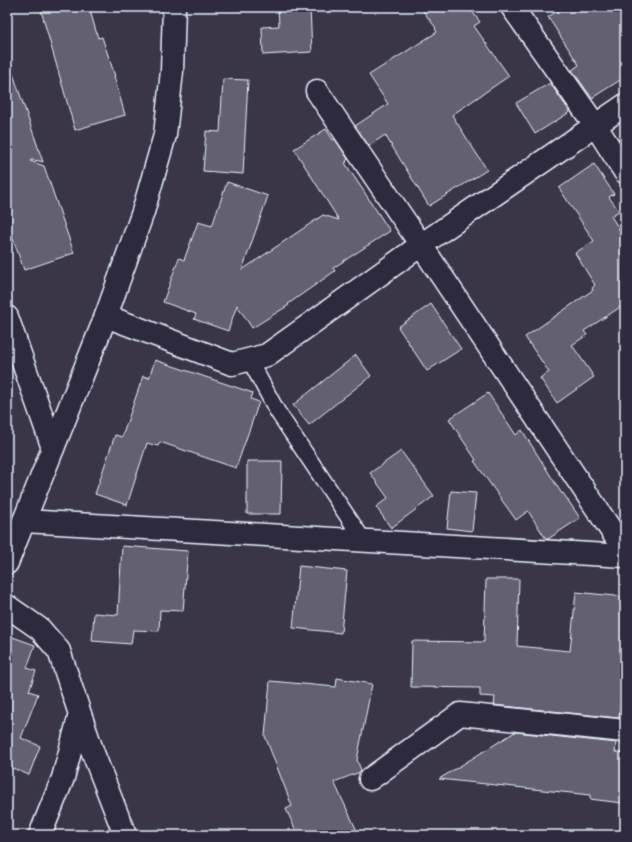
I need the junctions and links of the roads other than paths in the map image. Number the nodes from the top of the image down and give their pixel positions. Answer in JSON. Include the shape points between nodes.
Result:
{"nodes":[{"id":1,"x":174,"y":7,"type":"edge"},
{"id":2,"x":512,"y":7,"type":"edge"},
{"id":3,"x":317,"y":91,"type":"dead end"},
{"id":4,"x":625,"y":105,"type":"edge"},
{"id":5,"x":595,"y":125,"type":"junction"},
{"id":6,"x":625,"y":172,"type":"edge"},
{"id":7,"x":421,"y":245,"type":"junction"},
{"id":8,"x":106,"y":316,"type":"junction"},
{"id":9,"x":7,"y":317,"type":"edge"},
{"id":10,"x":250,"y":360,"type":"junction"},
{"id":11,"x":53,"y":448,"type":"junction"},
{"id":12,"x":24,"y":520,"type":"junction"},
{"id":13,"x":364,"y":541,"type":"junction"},
{"id":14,"x":625,"y":552,"type":"edge"},
{"id":15,"x":625,"y":556,"type":"edge"},
{"id":16,"x":7,"y":564,"type":"edge"},
{"id":17,"x":7,"y":606,"type":"edge"},
{"id":18,"x":80,"y":714,"type":"junction"},
{"id":19,"x":625,"y":731,"type":"edge"},
{"id":20,"x":370,"y":779,"type":"dead end"},
{"id":21,"x":40,"y":835,"type":"edge"},
{"id":22,"x":125,"y":835,"type":"edge"}],
"edges":[{"from":1,"to":8,"type":"street","via":[[172,71],[165,136],[143,212]]},
{"from":2,"to":5,"type":"street"},
{"from":3,"to":7,"type":"street"},
{"from":4,"to":5,"type":"street"},
{"from":5,"to":6,"type":"street"},
{"from":5,"to":7,"type":"street"},
{"from":7,"to":10,"type":"street","via":[[267,355]]},
{"from":7,"to":14,"type":"street"},
{"from":8,"to":10,"type":"street","via":[[232,364]]},
{"from":8,"to":11,"type":"street"},
{"from":9,"to":11,"type":"street"},
{"from":10,"to":13,"type":"lane","via":[[277,412]]},
{"from":11,"to":12,"type":"street"},
{"from":12,"to":13,"type":"street"},
{"from":12,"to":16,"type":"street"},
{"from":13,"to":15,"type":"street"},
{"from":17,"to":18,"type":"street","via":[[40,629],[58,651]]},
{"from":18,"to":21,"type":"street","via":[[64,778]]},
{"from":18,"to":22,"type":"street","via":[[92,754]]},
{"from":19,"to":20,"type":"street","via":[[460,714]]}]}
